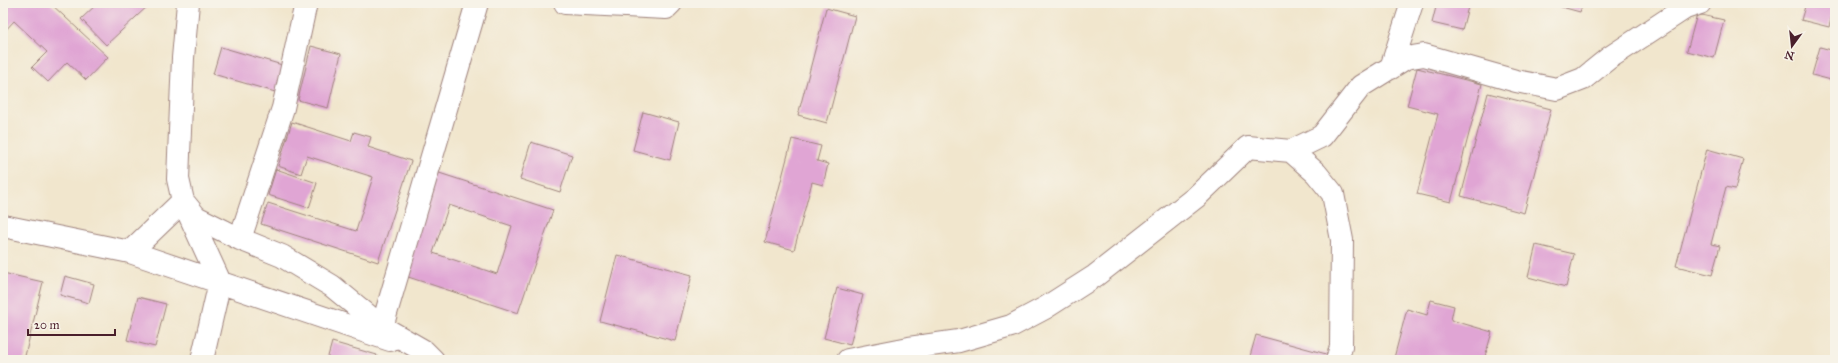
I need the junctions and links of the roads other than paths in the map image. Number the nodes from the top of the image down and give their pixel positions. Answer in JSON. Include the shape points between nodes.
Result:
{"nodes":[{"id":1,"x":188,"y":3,"type":"edge"},
{"id":2,"x":306,"y":3,"type":"edge"},
{"id":3,"x":477,"y":3,"type":"edge"},
{"id":4,"x":565,"y":3,"type":"edge"},
{"id":5,"x":670,"y":3,"type":"edge"},
{"id":6,"x":1412,"y":3,"type":"edge"},
{"id":7,"x":1700,"y":3,"type":"edge"},
{"id":8,"x":1391,"y":68,"type":"junction"},
{"id":9,"x":1291,"y":151,"type":"junction"},
{"id":10,"x":183,"y":201,"type":"junction"},
{"id":11,"x":3,"y":226,"type":"edge"},
{"id":12,"x":240,"y":239,"type":"junction"},
{"id":13,"x":130,"y":252,"type":"junction"},
{"id":14,"x":220,"y":282,"type":"junction"},
{"id":15,"x":382,"y":327,"type":"junction"},
{"id":16,"x":428,"y":356,"type":"edge"},
{"id":17,"x":202,"y":360,"type":"edge"},
{"id":18,"x":452,"y":360,"type":"edge"},
{"id":19,"x":848,"y":360,"type":"edge"},
{"id":20,"x":1337,"y":360,"type":"edge"}],
"edges":[{"from":1,"to":10,"type":"street","via":[[178,179]]},
{"from":2,"to":12,"type":"street","via":[[283,108]]},
{"from":3,"to":15,"type":"street"},
{"from":4,"to":5,"type":"street","via":[[666,8]]},
{"from":6,"to":8,"type":"street"},
{"from":7,"to":8,"type":"street","via":[[1685,8],[1609,58],[1583,79],[1557,89],[1516,81],[1424,56],[1406,58]]},
{"from":8,"to":9,"type":"street","via":[[1361,86],[1322,136]]},
{"from":9,"to":19,"type":"street","via":[[1248,147],[1196,197],[1095,276],[1011,326],[959,342],[909,348]]},
{"from":9,"to":20,"type":"street","via":[[1333,194],[1342,240],[1341,347]]},
{"from":10,"to":12,"type":"street","via":[[196,217]]},
{"from":10,"to":13,"type":"street"},
{"from":10,"to":14,"type":"street"},
{"from":11,"to":13,"type":"street"},
{"from":12,"to":15,"type":"street","via":[[282,256],[332,286]]},
{"from":13,"to":14,"type":"street"},
{"from":14,"to":16,"type":"street"},
{"from":14,"to":17,"type":"street"},
{"from":15,"to":16,"type":"street"},
{"from":16,"to":18,"type":"street"}]}
